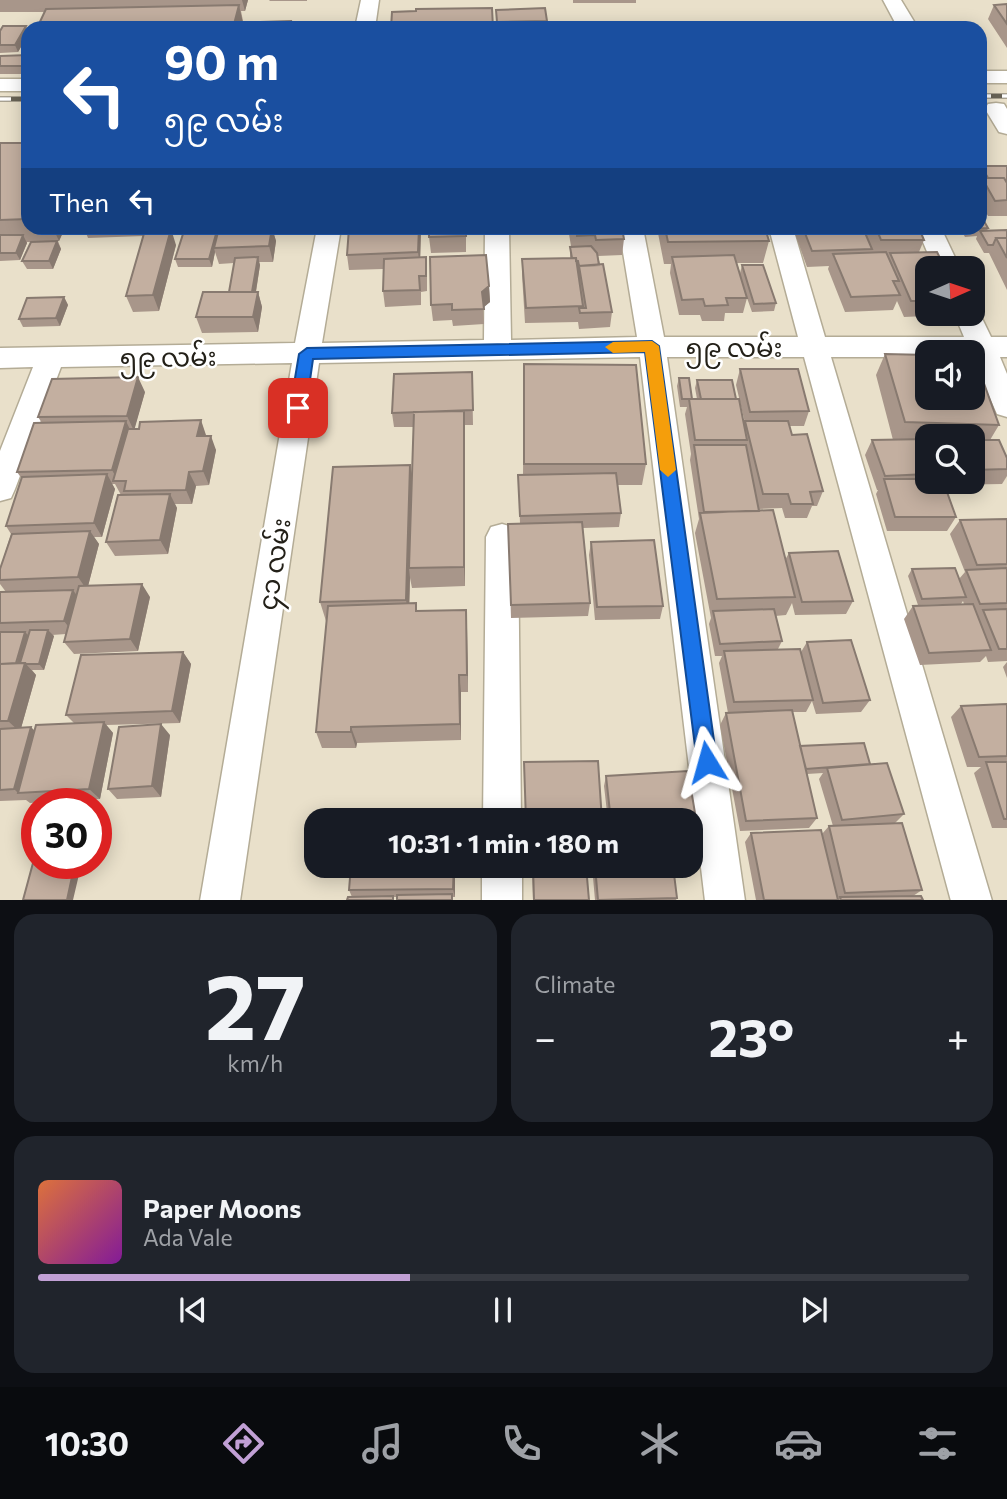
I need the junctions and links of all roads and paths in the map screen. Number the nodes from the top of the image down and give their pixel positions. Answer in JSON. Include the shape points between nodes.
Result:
{"nodes":[{"id":1,"x":892,"y":0,"type":"edge"},
{"id":2,"x":904,"y":21,"type":"edge"},
{"id":3,"x":987,"y":77,"type":"edge"},
{"id":4,"x":1007,"y":77,"type":"edge"},
{"id":5,"x":0,"y":85,"type":"edge"},
{"id":6,"x":21,"y":85,"type":"edge"},
{"id":7,"x":328,"y":235,"type":"edge"},
{"id":8,"x":497,"y":235,"type":"edge"},
{"id":9,"x":632,"y":235,"type":"edge"},
{"id":10,"x":783,"y":235,"type":"edge"},
{"id":11,"x":932,"y":235,"type":"edge"},
{"id":12,"x":942,"y":256,"type":"edge"},
{"id":13,"x":977,"y":326,"type":"edge"},
{"id":14,"x":652,"y":346,"type":"junction"},
{"id":15,"x":814,"y":346,"type":"junction"},
{"id":16,"x":994,"y":347,"type":"edge"},
{"id":17,"x":498,"y":350,"type":"junction"},
{"id":18,"x":307,"y":354,"type":"junction"},
{"id":19,"x":0,"y":358,"type":"edge"},
{"id":20,"x":51,"y":358,"type":"junction"},
{"id":21,"x":1007,"y":406,"type":"edge"},
{"id":22,"x":0,"y":489,"type":"edge"},
{"id":23,"x":502,"y":537,"type":"dead end"},
{"id":24,"x":502,"y":808,"type":"edge"},
{"id":25,"x":502,"y":878,"type":"edge"},
{"id":26,"x":220,"y":900,"type":"edge"},
{"id":27,"x":502,"y":900,"type":"edge"},
{"id":28,"x":725,"y":900,"type":"edge"},
{"id":29,"x":972,"y":900,"type":"edge"}],
"edges":[{"from":1,"to":2,"type":"street"},
{"from":3,"to":4,"type":"street"},
{"from":5,"to":6,"type":"street"},
{"from":7,"to":18,"type":"street","name":"၄၁ လမ်း"},
{"from":8,"to":17,"type":"street"},
{"from":9,"to":14,"type":"street"},
{"from":10,"to":15,"type":"street"},
{"from":11,"to":12,"type":"street"},
{"from":13,"to":16,"type":"street"},
{"from":14,"to":15,"type":"street","name":"၅၉ လမ်း"},
{"from":14,"to":17,"type":"street","name":"၅၉ လမ်း"},
{"from":14,"to":28,"type":"street"},
{"from":15,"to":16,"type":"street","name":"၅၉ လမ်း"},
{"from":15,"to":29,"type":"street"},
{"from":16,"to":21,"type":"street"},
{"from":17,"to":18,"type":"street","name":"၅၉ လမ်း"},
{"from":18,"to":20,"type":"street","name":"၅၉ လမ်း"},
{"from":18,"to":26,"type":"street","name":"၄၁ လမ်း"},
{"from":19,"to":20,"type":"street","name":"၅၉ လမ်း"},
{"from":20,"to":22,"type":"street"},
{"from":23,"to":24,"type":"street"},
{"from":25,"to":27,"type":"street"}]}
